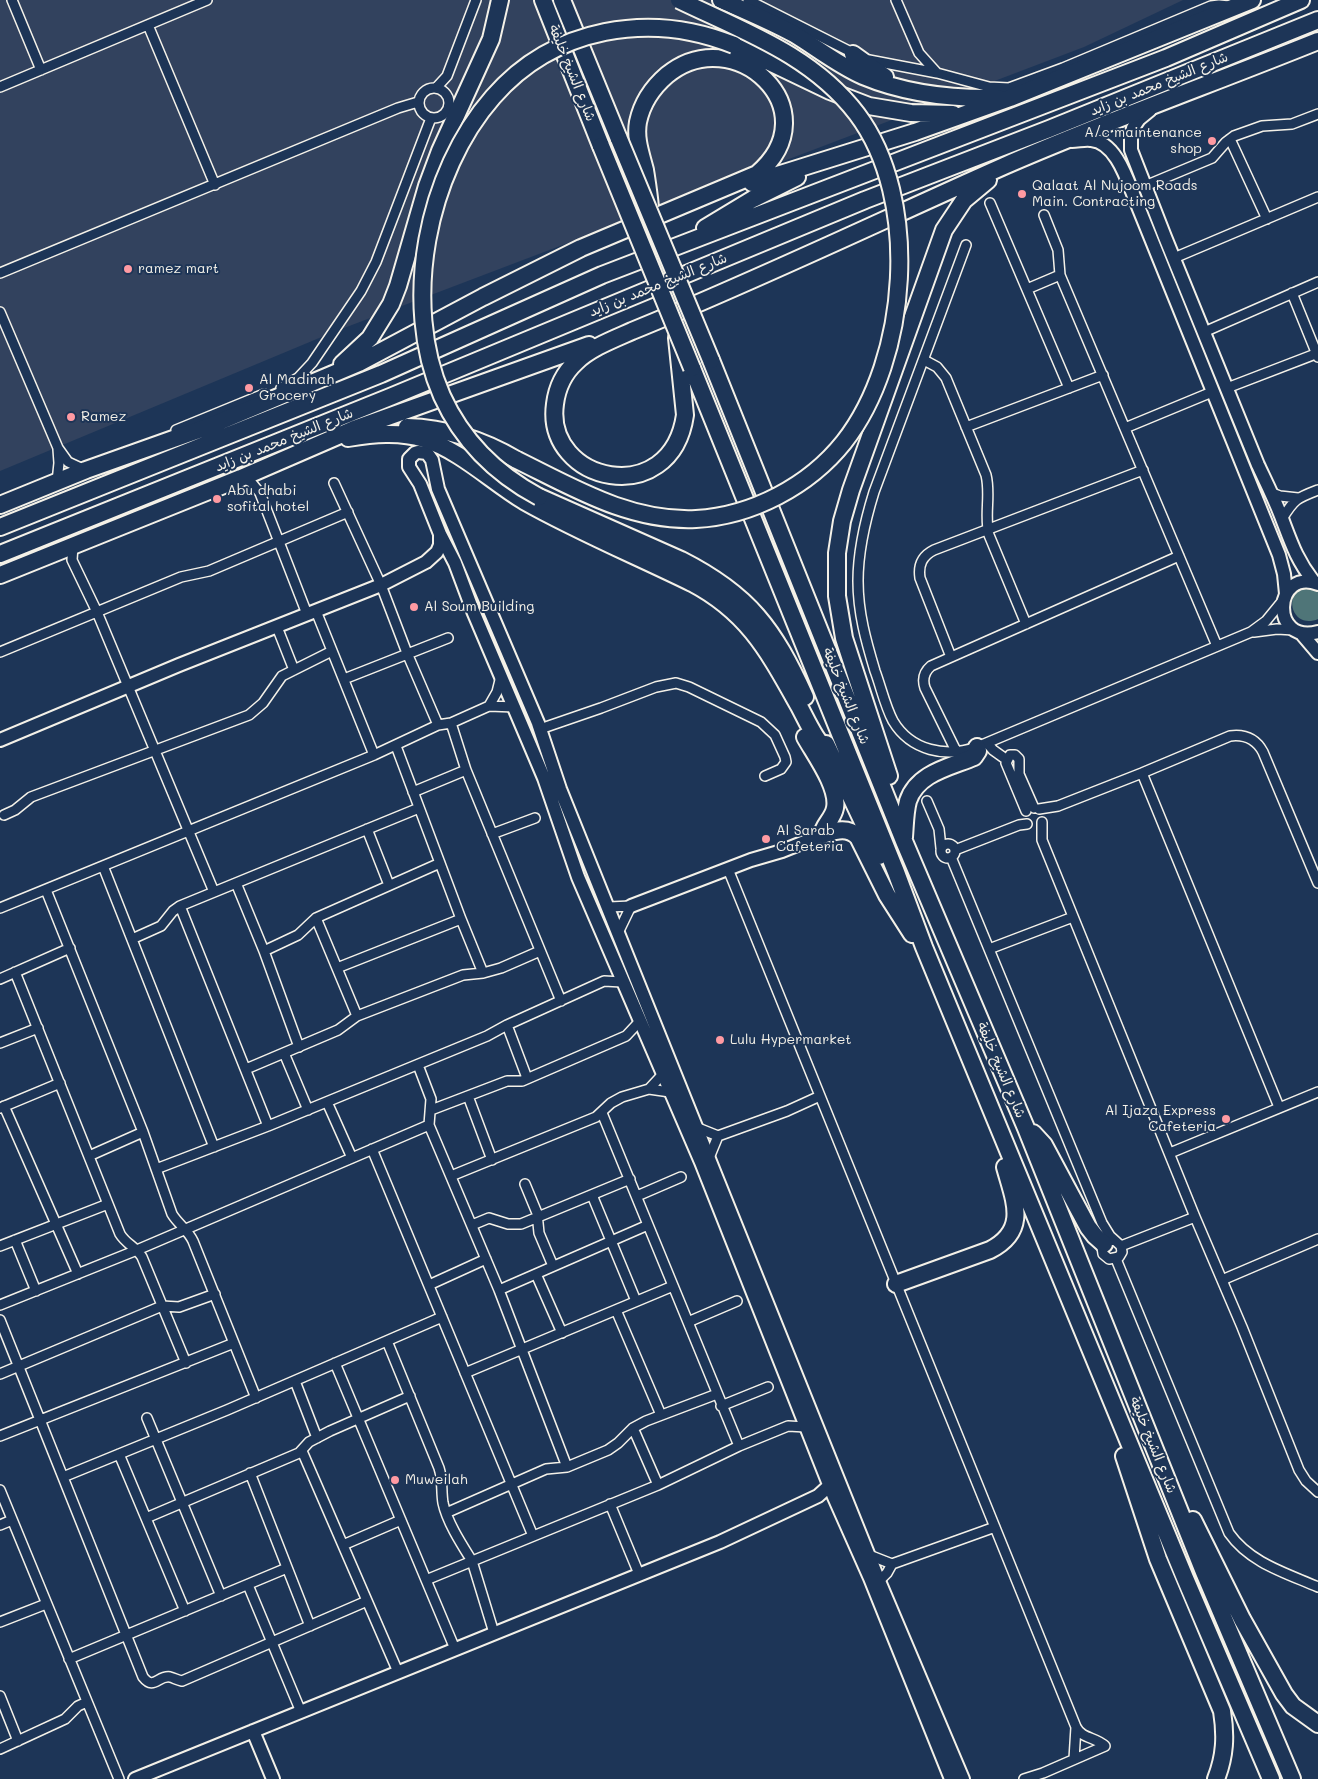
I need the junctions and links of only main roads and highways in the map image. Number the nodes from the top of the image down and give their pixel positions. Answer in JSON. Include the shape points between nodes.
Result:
{"nodes":[{"id":1,"x":500,"y":0,"type":"edge"},
{"id":2,"x":543,"y":0,"type":"edge"},
{"id":3,"x":562,"y":0,"type":"edge"},
{"id":4,"x":679,"y":0,"type":"edge"},
{"id":5,"x":721,"y":0,"type":"edge"},
{"id":6,"x":1252,"y":0,"type":"edge"},
{"id":7,"x":1301,"y":0,"type":"edge"},
{"id":8,"x":1317,"y":21,"type":"edge"},
{"id":9,"x":1318,"y":41,"type":"edge"},
{"id":10,"x":853,"y":54,"type":"road end"},
{"id":11,"x":909,"y":91,"type":"junction"},
{"id":12,"x":1010,"y":98,"type":"junction"},
{"id":13,"x":973,"y":112,"type":"junction"},
{"id":14,"x":851,"y":152,"type":"junction"},
{"id":15,"x":1006,"y":165,"type":"junction"},
{"id":16,"x":686,"y":205,"type":"junction"},
{"id":17,"x":650,"y":213,"type":"junction"},
{"id":18,"x":678,"y":246,"type":"junction"},
{"id":19,"x":625,"y":334,"type":"junction"},
{"id":20,"x":686,"y":369,"type":"junction"},
{"id":21,"x":326,"y":376,"type":"junction"},
{"id":22,"x":319,"y":444,"type":"junction"},
{"id":23,"x":0,"y":505,"type":"edge"},
{"id":24,"x":0,"y":527,"type":"edge"},
{"id":25,"x":0,"y":554,"type":"edge"},
{"id":26,"x":661,"y":568,"type":"junction"},
{"id":27,"x":0,"y":575,"type":"edge"},
{"id":28,"x":982,"y":745,"type":"road end"},
{"id":29,"x":831,"y":754,"type":"junction"},
{"id":30,"x":894,"y":815,"type":"junction"},
{"id":31,"x":904,"y":841,"type":"junction"},
{"id":32,"x":896,"y":872,"type":"junction"},
{"id":33,"x":924,"y":947,"type":"junction"},
{"id":34,"x":1026,"y":1128,"type":"junction"},
{"id":35,"x":1006,"y":1145,"type":"junction"},
{"id":36,"x":1113,"y":1243,"type":"road end"},
{"id":37,"x":896,"y":1284,"type":"road end"},
{"id":38,"x":1071,"y":1303,"type":"junction"},
{"id":39,"x":1176,"y":1502,"type":"junction"},
{"id":40,"x":1318,"y":1724,"type":"edge"},
{"id":41,"x":1216,"y":1779,"type":"edge"},
{"id":42,"x":1271,"y":1779,"type":"edge"},
{"id":43,"x":1292,"y":1779,"type":"edge"}],
"edges":[{"from":1,"to":21,"type":"highway","via":[[491,39],[427,186],[391,304],[370,338]]},
{"from":2,"to":20,"type":"highway","name":"شارع الشيخ خليفة","bridge":true,"via":[[676,328]]},
{"from":3,"to":17,"type":"highway","name":"شارع الشيخ خليفة","bridge":true},
{"from":4,"to":22,"type":"highway","bridge":true,"via":[[804,63],[838,92],[873,139],[890,182],[899,242],[897,302],[892,331],[868,401],[845,440],[813,473],[762,503],[710,518],[683,519],[641,514],[599,501],[499,449],[438,430],[416,427],[375,429]]},
{"from":5,"to":11,"type":"highway","via":[[786,30],[860,75]]},
{"from":6,"to":12,"type":"highway","via":[[1136,43]]},
{"from":7,"to":18,"type":"highway","name":"شارع الشيخ محمد بن زايد","via":[[1166,58]]},
{"from":8,"to":25,"type":"highway","name":"شارع الشيخ محمد بن زايد","via":[[866,200]]},
{"from":9,"to":15,"type":"highway"},
{"from":10,"to":11,"type":"highway"},
{"from":11,"to":12,"type":"highway","via":[[951,98]]},
{"from":12,"to":13,"type":"highway"},
{"from":13,"to":14,"type":"highway"},
{"from":13,"to":29,"type":"highway","bridge":true,"via":[[918,114],[870,106],[830,91],[734,45],[695,32],[654,27],[605,32],[566,44],[530,64],[493,96],[469,130],[449,168],[432,217],[424,268],[424,322],[432,369],[442,397],[458,425],[477,450],[512,481],[539,497],[699,569],[738,596],[762,620],[782,650]]},
{"from":14,"to":16,"type":"highway"},
{"from":14,"to":18,"type":"highway","via":[[753,199]]},
{"from":15,"to":19,"type":"highway","via":[[714,298]]},
{"from":15,"to":30,"type":"highway","via":[[964,200],[944,230],[851,490],[840,537],[836,582],[841,624],[892,786]]},
{"from":16,"to":17,"type":"highway","via":[[757,174],[774,156],[780,144],[784,119],[777,94],[759,73],[745,65],[723,59],[685,64],[659,81],[649,94],[638,122],[637,138]]},
{"from":16,"to":21,"type":"highway","via":[[580,248],[377,354]]},
{"from":17,"to":30,"type":"highway","name":"شارع الشيخ خليفة","bridge":true},
{"from":18,"to":24,"type":"highway","name":"شارع الشيخ محمد بن زايد","via":[[602,275],[380,374]]},
{"from":19,"to":20,"type":"highway","via":[[576,361],[556,395],[557,431],[568,451],[596,472],[632,476],[655,467],[665,459],[683,427]]},
{"from":19,"to":22,"type":"highway","via":[[354,428]]},
{"from":20,"to":32,"type":"highway","name":"شارع الشيخ خليفة"},
{"from":21,"to":23,"type":"highway","via":[[207,427]]},
{"from":22,"to":26,"type":"highway","via":[[385,433],[433,442],[524,501]]},
{"from":22,"to":27,"type":"highway"},
{"from":26,"to":29,"type":"highway","via":[[712,594],[746,623],[768,652],[820,743]]},
{"from":26,"to":33,"type":"highway","via":[[726,615],[752,642],[767,664],[833,789],[835,810],[822,835],[846,830],[858,837],[894,905]]},
{"from":28,"to":31,"type":"highway","via":[[976,755],[928,776],[916,786],[907,807]]},
{"from":29,"to":32,"type":"highway","via":[[876,850]]},
{"from":30,"to":31,"type":"highway","name":"شارع الشيخ خليفة"},
{"from":31,"to":34,"type":"highway","name":"شارع الشيخ خليفة"},
{"from":32,"to":33,"type":"highway","name":"شارع الشيخ خليفة"},
{"from":33,"to":35,"type":"highway","name":"شارع الشيخ خليفة"},
{"from":34,"to":36,"type":"highway","via":[[1044,1145],[1088,1227],[1095,1236]]},
{"from":34,"to":39,"type":"highway","name":"شارع الشيخ خليفة"},
{"from":35,"to":37,"type":"highway","via":[[1004,1164],[1016,1208],[1010,1234],[990,1250]]},
{"from":35,"to":38,"type":"highway","name":"شارع الشيخ خليفة"},
{"from":38,"to":41,"type":"highway","via":[[1072,1322],[1116,1433],[1158,1559],[1222,1711],[1225,1749]]},
{"from":38,"to":42,"type":"highway","name":"شارع الشيخ خليفة"},
{"from":39,"to":40,"type":"highway","via":[[1185,1509],[1197,1528],[1284,1694],[1293,1706]]},
{"from":39,"to":43,"type":"highway","name":"شارع الشيخ خليفة"}]}
